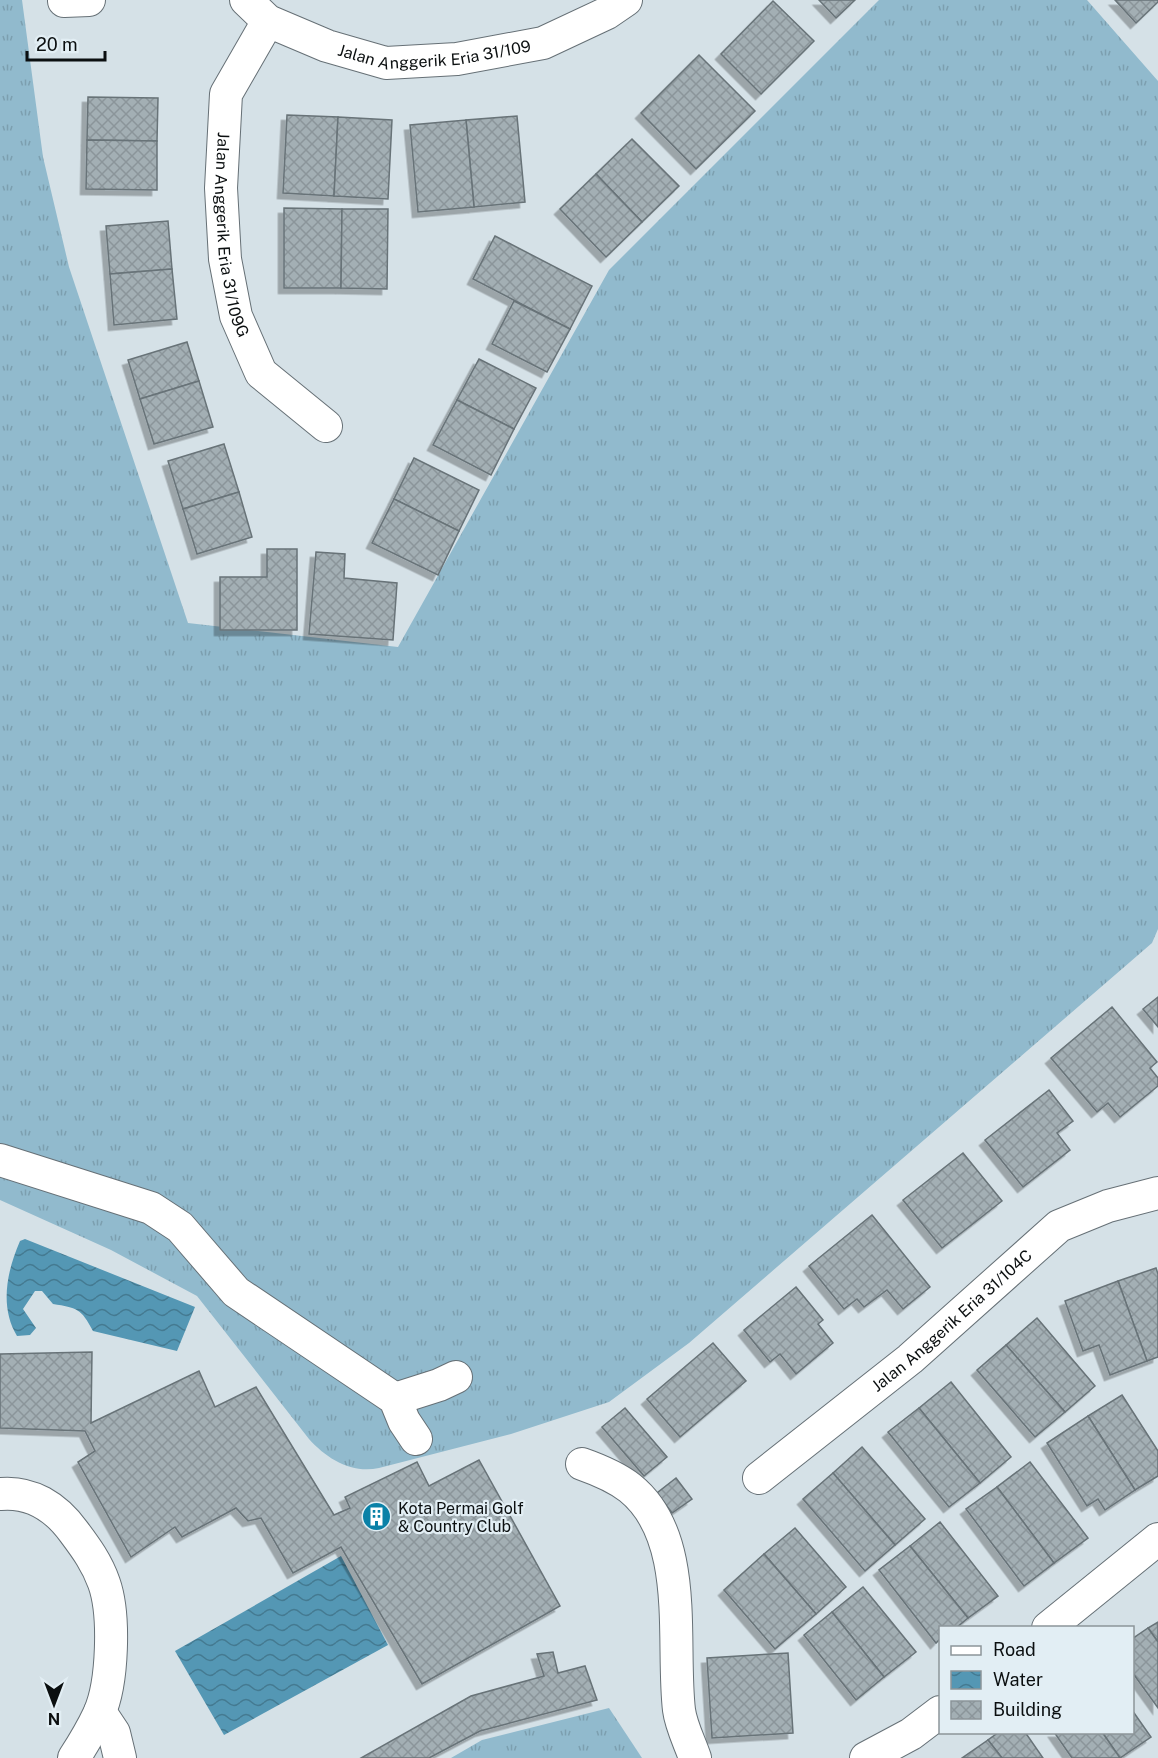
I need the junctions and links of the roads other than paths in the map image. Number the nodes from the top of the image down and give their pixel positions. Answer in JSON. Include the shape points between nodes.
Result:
{"nodes":[{"id":1,"x":626,"y":0,"type":"edge"},
{"id":2,"x":257,"y":10,"type":"edge"},
{"id":3,"x":326,"y":426,"type":"dead end"},
{"id":4,"x":0,"y":1160,"type":"edge"},
{"id":5,"x":1158,"y":1193,"type":"edge"},
{"id":6,"x":456,"y":1377,"type":"dead end"},
{"id":7,"x":395,"y":1399,"type":"junction"},
{"id":8,"x":416,"y":1439,"type":"dead end"},
{"id":9,"x":582,"y":1464,"type":"dead end"},
{"id":10,"x":759,"y":1478,"type":"dead end"},
{"id":11,"x":0,"y":1494,"type":"edge"},
{"id":12,"x":1158,"y":1539,"type":"edge"},
{"id":13,"x":1050,"y":1626,"type":"edge"},
{"id":14,"x":100,"y":1712,"type":"junction"},
{"id":15,"x":939,"y":1713,"type":"edge"},
{"id":16,"x":74,"y":1758,"type":"edge"},
{"id":17,"x":120,"y":1758,"type":"edge"},
{"id":18,"x":695,"y":1758,"type":"edge"},
{"id":19,"x":866,"y":1758,"type":"edge"}],
"edges":[{"from":1,"to":2,"type":"street","name":"Jalan Anggerik Eria 31/109","via":[[543,43],[457,59],[386,63],[327,46]]},
{"from":2,"to":3,"type":"street","name":"Jalan Anggerik Eria 31/109G","via":[[226,94],[221,188],[225,259],[236,316],[261,373]]},
{"from":4,"to":7,"type":"street","via":[[151,1208],[180,1227],[236,1292]]},
{"from":5,"to":10,"type":"street","name":"Jalan Anggerik Eria 31/104C","via":[[1108,1206],[1059,1226],[910,1359]]},
{"from":6,"to":7,"type":"street"},
{"from":7,"to":8,"type":"street"},
{"from":9,"to":18,"type":"street","via":[[632,1489],[660,1527],[675,1603],[680,1712]]},
{"from":11,"to":14,"type":"street","via":[[36,1499],[52,1507],[95,1560],[105,1585],[110,1616],[108,1668]]},
{"from":12,"to":13,"type":"street"},
{"from":14,"to":16,"type":"street"},
{"from":14,"to":17,"type":"street","via":[[114,1733]]},
{"from":15,"to":19,"type":"street","via":[[911,1734]]}]}
